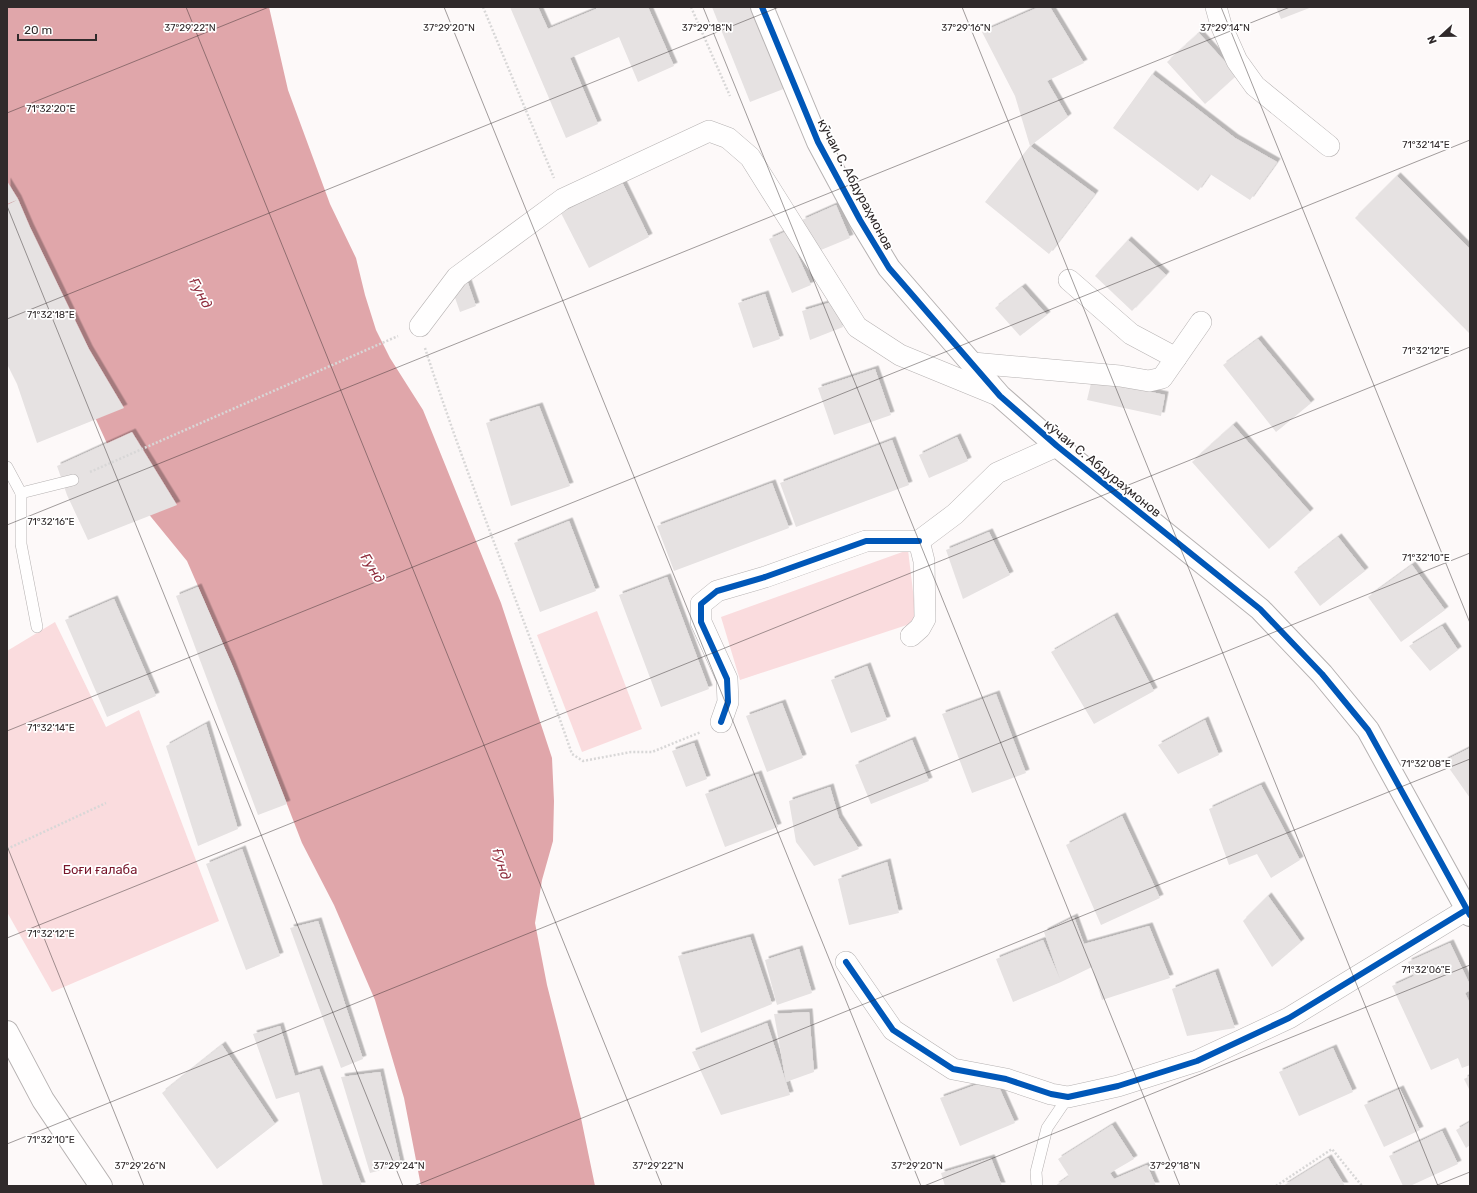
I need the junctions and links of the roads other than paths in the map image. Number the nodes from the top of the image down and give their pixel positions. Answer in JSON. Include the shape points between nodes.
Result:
{"nodes":[{"id":1,"x":762,"y":7,"type":"edge"},
{"id":2,"x":1216,"y":7,"type":"edge"},
{"id":3,"x":1330,"y":146,"type":"dead end"},
{"id":4,"x":1069,"y":280,"type":"dead end"},
{"id":5,"x":1201,"y":322,"type":"dead end"},
{"id":6,"x":420,"y":326,"type":"road end"},
{"id":7,"x":1176,"y":358,"type":"junction"},
{"id":8,"x":973,"y":363,"type":"junction"},
{"id":9,"x":1000,"y":396,"type":"junction"},
{"id":10,"x":1057,"y":446,"type":"junction"},
{"id":11,"x":7,"y":467,"type":"edge"},
{"id":12,"x":73,"y":480,"type":"road end"},
{"id":13,"x":20,"y":493,"type":"junction"},
{"id":14,"x":919,"y":541,"type":"junction"},
{"id":15,"x":37,"y":628,"type":"dead end"},
{"id":16,"x":911,"y":636,"type":"dead end"},
{"id":17,"x":721,"y":722,"type":"road end"},
{"id":18,"x":1468,"y":913,"type":"edge"},
{"id":19,"x":846,"y":962,"type":"dead end"},
{"id":20,"x":7,"y":1032,"type":"edge"},
{"id":21,"x":1068,"y":1097,"type":"junction"},
{"id":22,"x":102,"y":1186,"type":"edge"},
{"id":23,"x":1037,"y":1186,"type":"edge"}],
"edges":[{"from":1,"to":8,"type":"street","name":"кӯчаи С. Абдураҳмонов","via":[[818,142],[860,220],[889,268]]},
{"from":2,"to":3,"type":"street","via":[[1220,25],[1237,61],[1255,86]]},
{"from":4,"to":7,"type":"street","via":[[1131,334]]},
{"from":5,"to":7,"type":"street"},
{"from":6,"to":9,"type":"street","via":[[457,277],[563,199],[709,131],[728,138],[750,157],[857,327],[900,355]]},
{"from":7,"to":8,"type":"street","via":[[1162,378],[1149,380]]},
{"from":8,"to":9,"type":"street","name":"кӯчаи С. Абдураҳмонов"},
{"from":9,"to":10,"type":"street","name":"кӯчаи С. Абдураҳмонов"},
{"from":10,"to":14,"type":"street","via":[[997,473],[955,514]]},
{"from":10,"to":18,"type":"street","name":"кӯчаи С. Абдураҳмонов","via":[[1260,609],[1322,674],[1368,730]]},
{"from":11,"to":13,"type":"lane"},
{"from":12,"to":13,"type":"lane"},
{"from":13,"to":15,"type":"lane","via":[[21,544]]},
{"from":14,"to":16,"type":"street","via":[[924,561],[925,619]]},
{"from":14,"to":17,"type":"street","via":[[866,541],[717,591],[701,604],[701,622],[727,679],[728,702]]},
{"from":18,"to":21,"type":"street","via":[[1275,1025],[1197,1061],[1118,1086]]},
{"from":19,"to":21,"type":"street","via":[[893,1030],[953,1069],[1006,1078],[1051,1094]]},
{"from":20,"to":22,"type":"street","via":[[43,1100]]},
{"from":21,"to":23,"type":"lane","via":[[1047,1128],[1036,1172]]}]}
